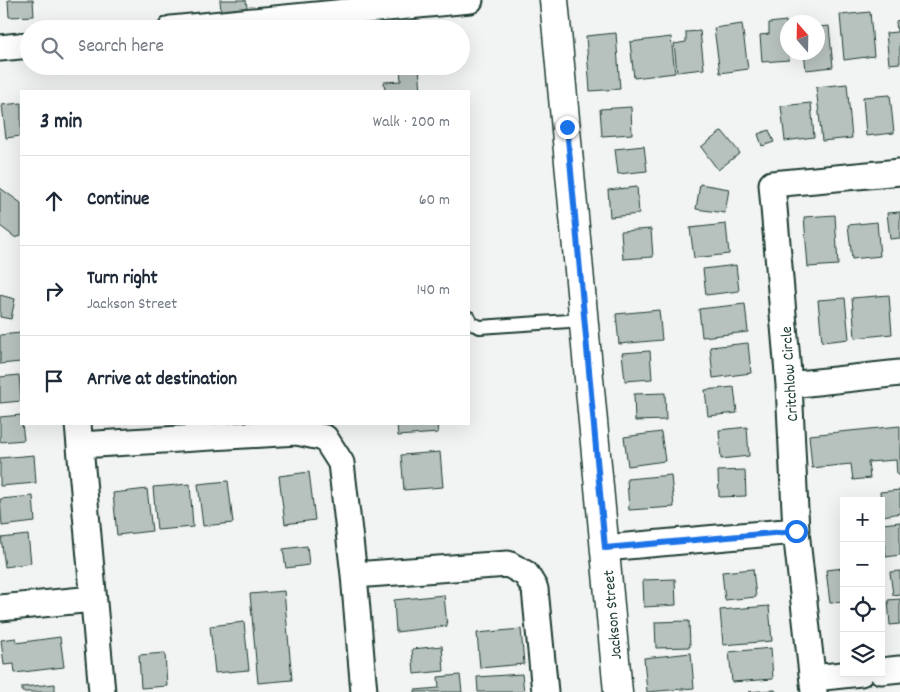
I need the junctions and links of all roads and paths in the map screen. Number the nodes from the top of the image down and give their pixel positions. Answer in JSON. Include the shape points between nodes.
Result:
{"nodes":[{"id":1,"x":470,"y":0,"type":"edge"},
{"id":2,"x":554,"y":0,"type":"edge"},
{"id":3,"x":264,"y":20,"type":"edge"},
{"id":4,"x":20,"y":46,"type":"edge"},
{"id":5,"x":0,"y":48,"type":"edge"},
{"id":6,"x":900,"y":172,"type":"edge"},
{"id":7,"x":584,"y":320,"type":"junction"},
{"id":8,"x":470,"y":323,"type":"edge"},
{"id":9,"x":900,"y":374,"type":"edge"},
{"id":10,"x":789,"y":385,"type":"junction"},
{"id":11,"x":79,"y":434,"type":"edge"},
{"id":12,"x":796,"y":531,"type":"junction"},
{"id":13,"x":605,"y":548,"type":"junction"},
{"id":14,"x":354,"y":575,"type":"junction"},
{"id":15,"x":93,"y":599,"type":"junction"},
{"id":16,"x":0,"y":608,"type":"edge"},
{"id":17,"x":900,"y":669,"type":"edge"},
{"id":18,"x":885,"y":671,"type":"edge"},
{"id":19,"x":845,"y":677,"type":"edge"},
{"id":20,"x":814,"y":685,"type":"edge"},
{"id":21,"x":102,"y":692,"type":"edge"},
{"id":22,"x":364,"y":692,"type":"edge"},
{"id":23,"x":545,"y":692,"type":"edge"},
{"id":24,"x":618,"y":692,"type":"edge"}],
"edges":[{"from":1,"to":3,"type":"street"},
{"from":2,"to":7,"type":"street","name":"Jackson Street"},
{"from":4,"to":5,"type":"street"},
{"from":6,"to":10,"type":"street","name":"Critchlow Circle","via":[[772,184]]},
{"from":7,"to":8,"type":"lane","via":[[480,327]]},
{"from":7,"to":13,"type":"street","name":"Jackson Street"},
{"from":9,"to":10,"type":"street"},
{"from":10,"to":12,"type":"street","name":"Critchlow Circle"},
{"from":11,"to":14,"type":"street","via":[[297,432],[325,438],[341,463]]},
{"from":11,"to":15,"type":"street"},
{"from":12,"to":13,"type":"street"},
{"from":12,"to":20,"type":"street","name":"Critchlow Circle"},
{"from":13,"to":24,"type":"street","name":"Jackson Street"},
{"from":14,"to":22,"type":"street"},
{"from":14,"to":23,"type":"street","via":[[508,564],[526,574],[535,589]]},
{"from":15,"to":16,"type":"street"},
{"from":15,"to":21,"type":"street"},
{"from":17,"to":18,"type":"street"},
{"from":19,"to":20,"type":"street"}]}
